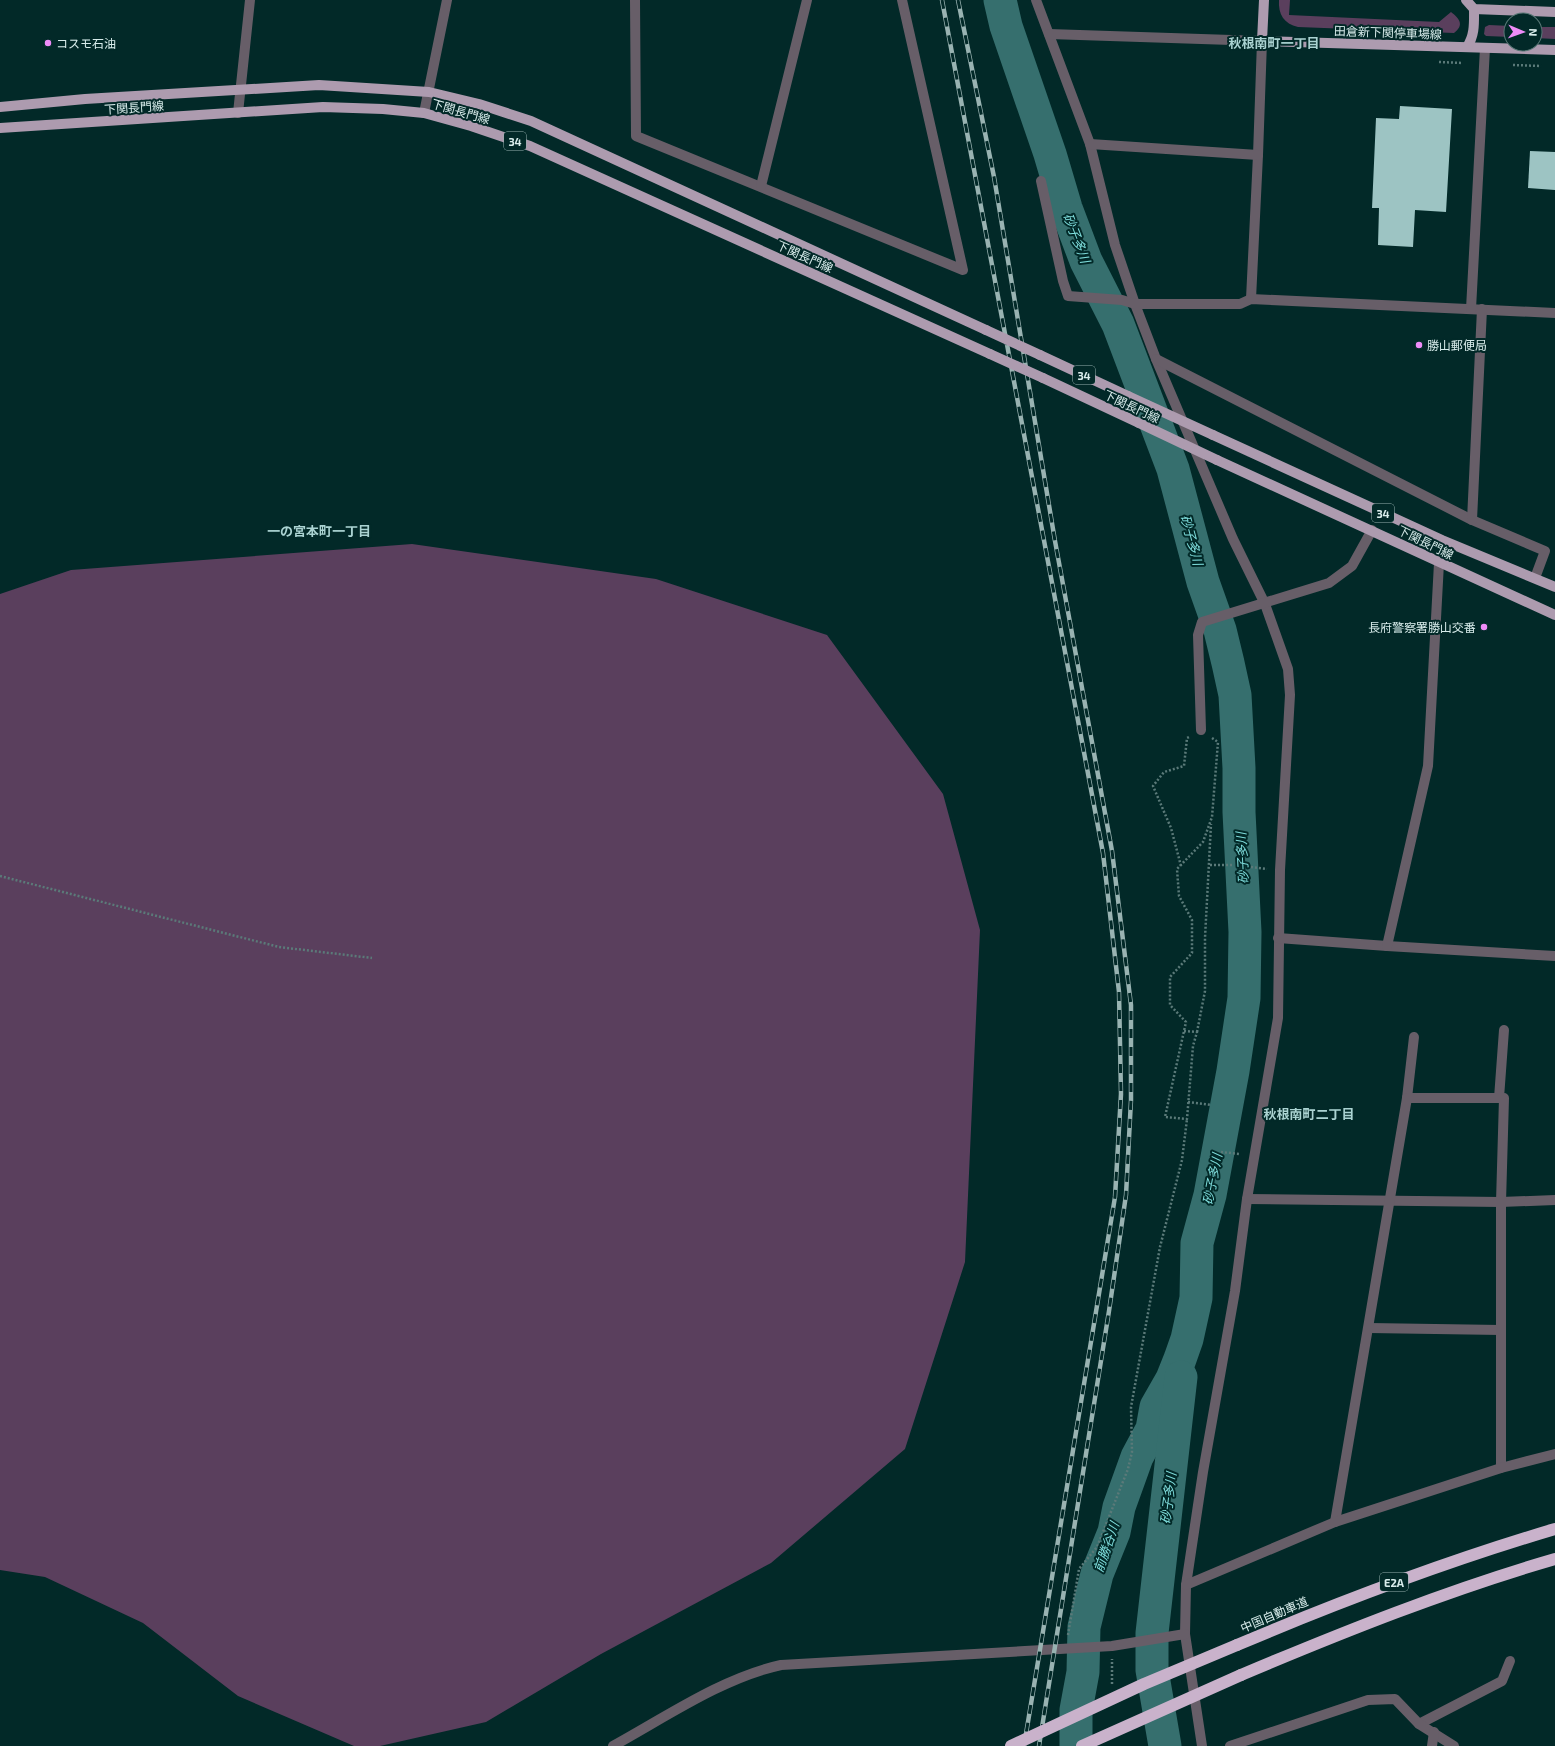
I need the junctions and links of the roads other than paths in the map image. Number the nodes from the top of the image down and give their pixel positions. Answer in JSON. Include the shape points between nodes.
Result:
{"nodes":[{"id":1,"x":250,"y":0,"type":"edge"},
{"id":2,"x":448,"y":0,"type":"edge"},
{"id":3,"x":635,"y":0,"type":"edge"},
{"id":4,"x":807,"y":0,"type":"edge"},
{"id":5,"x":902,"y":0,"type":"edge"},
{"id":6,"x":1036,"y":0,"type":"edge"},
{"id":7,"x":1264,"y":0,"type":"edge"},
{"id":8,"x":1466,"y":0,"type":"edge"},
{"id":9,"x":1474,"y":9,"type":"junction"},
{"id":10,"x":1555,"y":12,"type":"edge"},
{"id":11,"x":1049,"y":34,"type":"junction"},
{"id":12,"x":1262,"y":41,"type":"junction"},
{"id":13,"x":1467,"y":47,"type":"junction"},
{"id":14,"x":1485,"y":48,"type":"junction"},
{"id":15,"x":1555,"y":50,"type":"edge"},
{"id":16,"x":240,"y":90,"type":"junction"},
{"id":17,"x":429,"y":92,"type":"junction"},
{"id":18,"x":0,"y":107,"type":"edge"},
{"id":19,"x":238,"y":113,"type":"junction"},
{"id":20,"x":424,"y":113,"type":"junction"},
{"id":21,"x":0,"y":128,"type":"edge"},
{"id":22,"x":1090,"y":144,"type":"junction"},
{"id":23,"x":1258,"y":155,"type":"junction"},
{"id":24,"x":1041,"y":181,"type":"dead end"},
{"id":25,"x":761,"y":186,"type":"junction"},
{"id":26,"x":1250,"y":299,"type":"junction"},
{"id":27,"x":1135,"y":304,"type":"junction"},
{"id":28,"x":1471,"y":309,"type":"junction"},
{"id":29,"x":1482,"y":309,"type":"junction"},
{"id":30,"x":1555,"y":313,"type":"edge"},
{"id":31,"x":1156,"y":359,"type":"junction"},
{"id":32,"x":1472,"y":520,"type":"junction"},
{"id":33,"x":1372,"y":530,"type":"junction"},
{"id":34,"x":1439,"y":563,"type":"junction"},
{"id":35,"x":1535,"y":578,"type":"junction"},
{"id":36,"x":1555,"y":587,"type":"edge"},
{"id":37,"x":1265,"y":604,"type":"junction"},
{"id":38,"x":1555,"y":615,"type":"edge"},
{"id":39,"x":1201,"y":730,"type":"road end"},
{"id":40,"x":1278,"y":938,"type":"junction"},
{"id":41,"x":1387,"y":946,"type":"junction"},
{"id":42,"x":1555,"y":956,"type":"edge"},
{"id":43,"x":1504,"y":1030,"type":"dead end"},
{"id":44,"x":1414,"y":1037,"type":"dead end"},
{"id":45,"x":1407,"y":1098,"type":"junction"},
{"id":46,"x":1499,"y":1098,"type":"junction"},
{"id":47,"x":1247,"y":1199,"type":"junction"},
{"id":48,"x":1391,"y":1200,"type":"junction"},
{"id":49,"x":1555,"y":1200,"type":"edge"},
{"id":50,"x":1501,"y":1202,"type":"junction"},
{"id":51,"x":1369,"y":1328,"type":"junction"},
{"id":52,"x":1501,"y":1330,"type":"junction"},
{"id":53,"x":1555,"y":1454,"type":"edge"},
{"id":54,"x":1501,"y":1468,"type":"junction"},
{"id":55,"x":1335,"y":1522,"type":"junction"},
{"id":56,"x":1555,"y":1529,"type":"edge"},
{"id":57,"x":1555,"y":1559,"type":"edge"},
{"id":58,"x":1186,"y":1585,"type":"junction"},
{"id":59,"x":1184,"y":1634,"type":"junction"},
{"id":60,"x":1510,"y":1661,"type":"dead end"},
{"id":61,"x":1419,"y":1724,"type":"junction"},
{"id":62,"x":1434,"y":1732,"type":"junction"},
{"id":63,"x":613,"y":1746,"type":"edge"},
{"id":64,"x":1011,"y":1746,"type":"edge"},
{"id":65,"x":1082,"y":1746,"type":"edge"},
{"id":66,"x":1202,"y":1746,"type":"edge"},
{"id":67,"x":1230,"y":1746,"type":"edge"},
{"id":68,"x":1432,"y":1746,"type":"edge"},
{"id":69,"x":1454,"y":1746,"type":"edge"}],
"edges":[{"from":1,"to":16,"type":"street"},
{"from":2,"to":17,"type":"street"},
{"from":3,"to":25,"type":"street","via":[[636,136]]},
{"from":4,"to":25,"type":"street"},
{"from":5,"to":25,"type":"street","via":[[963,270]]},
{"from":6,"to":11,"type":"street"},
{"from":7,"to":12,"type":"main road"},
{"from":8,"to":9,"type":"main road"},
{"from":9,"to":10,"type":"main road"},
{"from":9,"to":13,"type":"main road","via":[[1474,30]]},
{"from":11,"to":12,"type":"street"},
{"from":11,"to":22,"type":"street"},
{"from":12,"to":13,"type":"main road","name":"田倉新下関停車場線"},
{"from":12,"to":23,"type":"street"},
{"from":13,"to":14,"type":"main road","name":"田倉新下関停車場線"},
{"from":14,"to":15,"type":"main road","name":"田倉新下関停車場線"},
{"from":14,"to":28,"type":"street"},
{"from":16,"to":17,"type":"main road","name":"下関長門線","number":"34","via":[[319,85]]},
{"from":16,"to":18,"type":"main road","name":"下関長門線","number":"34"},
{"from":16,"to":19,"type":"street"},
{"from":17,"to":20,"type":"street"},
{"from":17,"to":35,"type":"main road","name":"下関長門線","number":"34","bridge":true,"via":[[479,104],[531,121],[1442,540]]},
{"from":19,"to":20,"type":"main road","name":"下関長門線","number":"34","via":[[323,107]]},
{"from":19,"to":21,"type":"main road","name":"下関長門線","number":"34"},
{"from":20,"to":33,"type":"main road","name":"下関長門線","number":"34","bridge":true,"via":[[530,146]]},
{"from":22,"to":23,"type":"street"},
{"from":22,"to":27,"type":"street","via":[[1115,245]]},
{"from":23,"to":26,"type":"street"},
{"from":24,"to":27,"type":"street","via":[[1068,296],[1122,300]]},
{"from":26,"to":27,"type":"street","via":[[1240,304]]},
{"from":26,"to":28,"type":"street"},
{"from":27,"to":31,"type":"street"},
{"from":28,"to":29,"type":"street"},
{"from":29,"to":30,"type":"street"},
{"from":29,"to":32,"type":"street"},
{"from":31,"to":32,"type":"street"},
{"from":31,"to":37,"type":"street","via":[[1233,539]]},
{"from":32,"to":35,"type":"street","via":[[1545,551]]},
{"from":33,"to":34,"type":"main road","name":"下関長門線","number":"34"},
{"from":33,"to":37,"type":"street","via":[[1352,566],[1329,583]]},
{"from":34,"to":38,"type":"main road","name":"下関長門線","number":"34"},
{"from":34,"to":41,"type":"street","via":[[1428,766]]},
{"from":35,"to":36,"type":"main road","name":"下関長門線","number":"34"},
{"from":37,"to":39,"type":"street","via":[[1202,622],[1198,635]]},
{"from":37,"to":40,"type":"street","via":[[1288,670],[1290,695]]},
{"from":40,"to":41,"type":"street"},
{"from":40,"to":47,"type":"street","via":[[1278,1018]]},
{"from":41,"to":42,"type":"street"},
{"from":43,"to":46,"type":"street"},
{"from":44,"to":45,"type":"street"},
{"from":45,"to":46,"type":"street"},
{"from":45,"to":48,"type":"street"},
{"from":46,"to":50,"type":"street","via":[[1504,1098]]},
{"from":47,"to":48,"type":"street"},
{"from":47,"to":58,"type":"street","via":[[1235,1291]]},
{"from":48,"to":50,"type":"street"},
{"from":48,"to":51,"type":"street"},
{"from":49,"to":50,"type":"street"},
{"from":50,"to":52,"type":"street"},
{"from":51,"to":52,"type":"street"},
{"from":51,"to":55,"type":"street"},
{"from":52,"to":54,"type":"street"},
{"from":53,"to":54,"type":"street"},
{"from":54,"to":55,"type":"street"},
{"from":55,"to":58,"type":"street"},
{"from":56,"to":64,"type":"highway","name":"中国自動車道","number":"E2A","bridge":true,"via":[[1380,1587],[1144,1684]]},
{"from":57,"to":65,"type":"highway","number":"E2A","bridge":true,"via":[[1390,1615],[1315,1644]]},
{"from":58,"to":59,"type":"street"},
{"from":59,"to":63,"type":"street","via":[[1099,1647],[1069,1645],[781,1665],[760,1670],[723,1685]]},
{"from":59,"to":66,"type":"street"},
{"from":60,"to":61,"type":"street","via":[[1502,1681]]},
{"from":61,"to":62,"type":"street"},
{"from":61,"to":67,"type":"street","via":[[1394,1699],[1368,1700]]},
{"from":62,"to":68,"type":"street"},
{"from":62,"to":69,"type":"street"}]}
